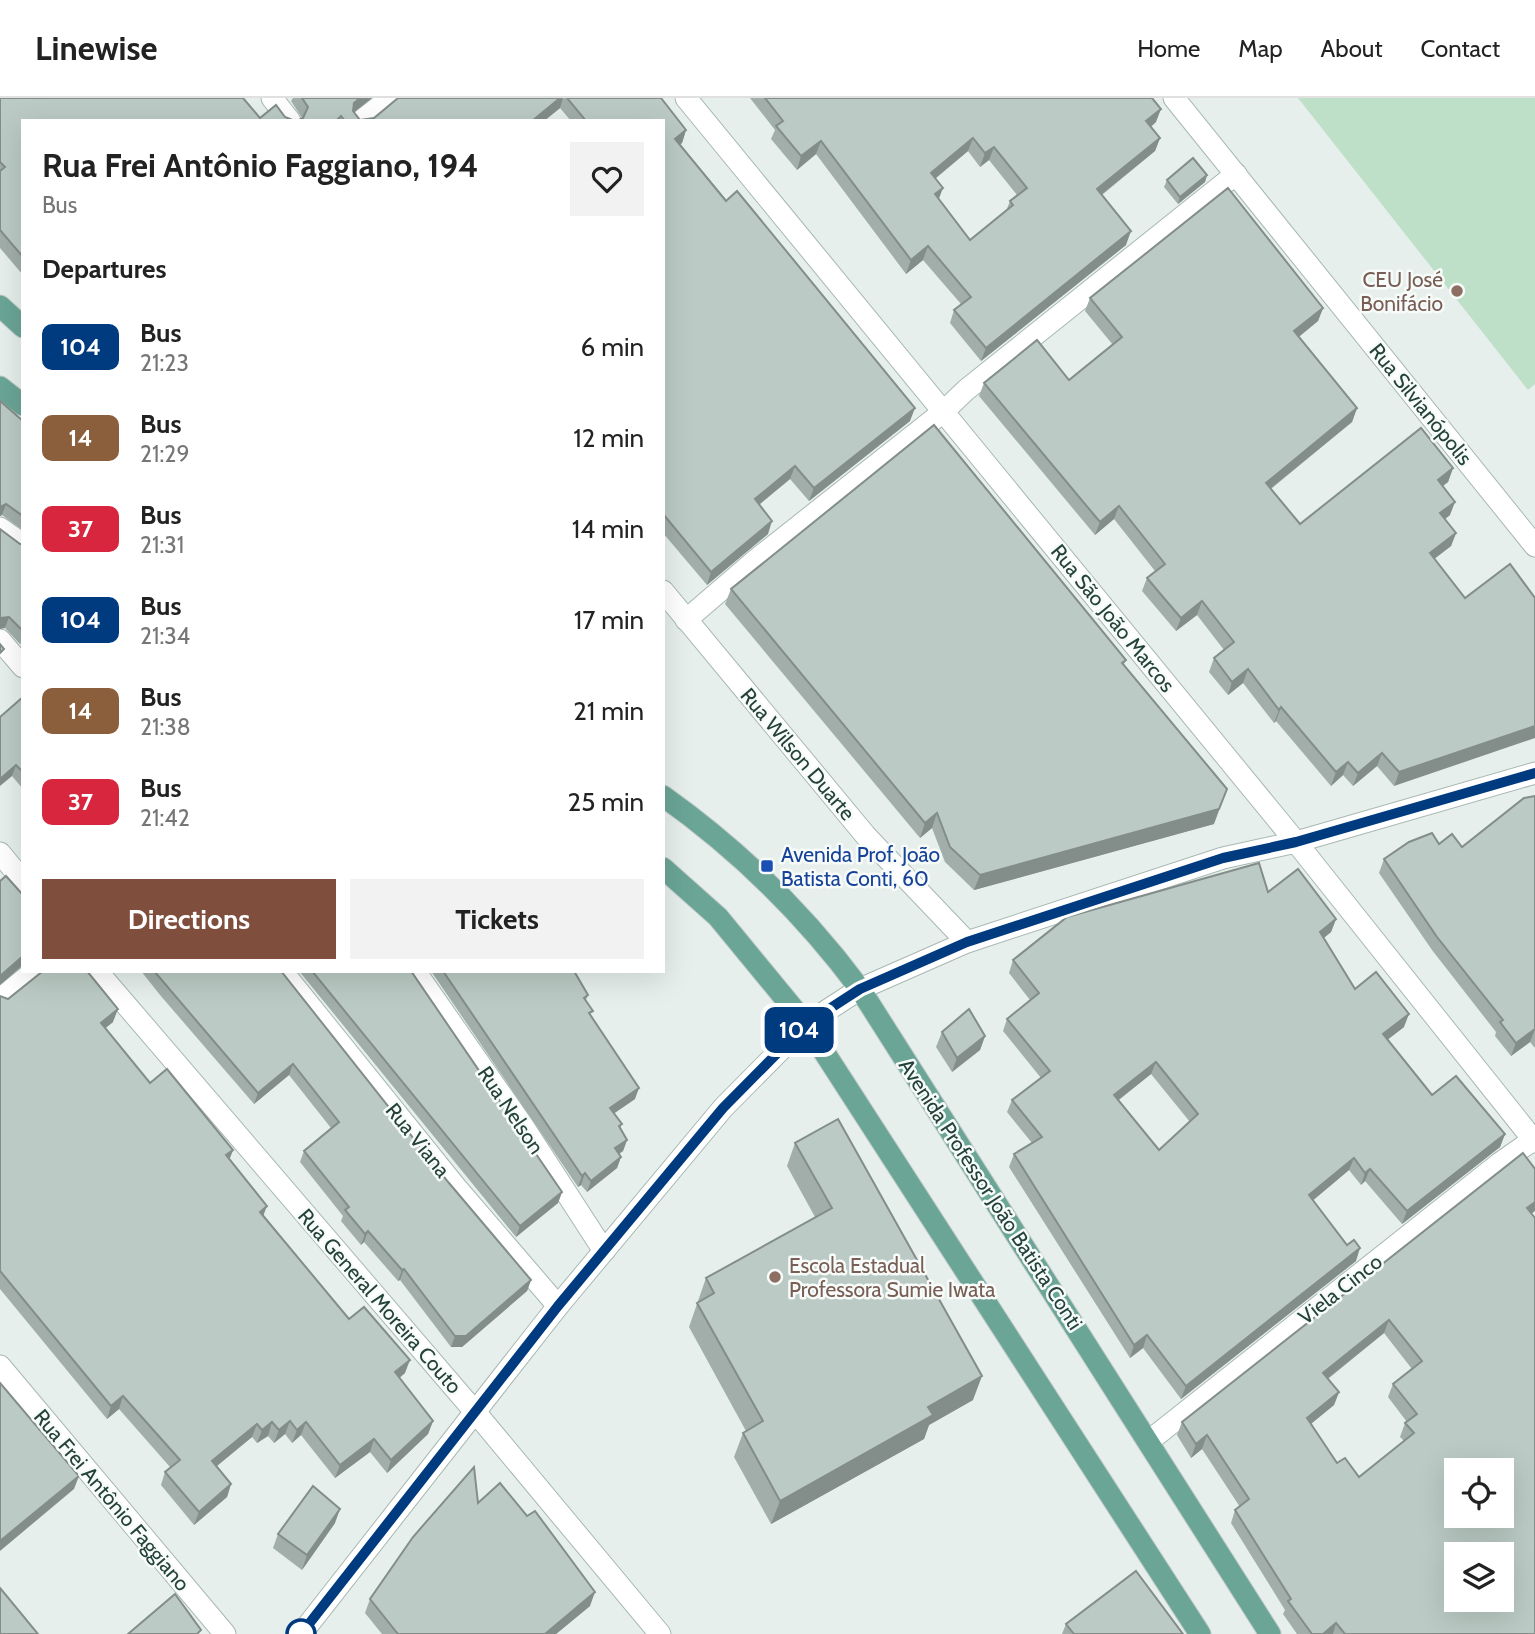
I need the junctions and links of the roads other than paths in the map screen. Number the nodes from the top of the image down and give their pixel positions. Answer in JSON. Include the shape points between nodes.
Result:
{"nodes":[{"id":1,"x":272,"y":98,"type":"edge"},
{"id":2,"x":390,"y":98,"type":"edge"},
{"id":3,"x":686,"y":98,"type":"edge"},
{"id":4,"x":1174,"y":98,"type":"edge"},
{"id":5,"x":288,"y":119,"type":"edge"},
{"id":6,"x":364,"y":119,"type":"edge"},
{"id":7,"x":1236,"y":174,"type":"junction"},
{"id":8,"x":0,"y":306,"type":"edge"},
{"id":9,"x":21,"y":325,"type":"edge"},
{"id":10,"x":0,"y":387,"type":"edge"},
{"id":11,"x":21,"y":403,"type":"edge"},
{"id":12,"x":943,"y":412,"type":"junction"},
{"id":13,"x":0,"y":528,"type":"edge"},
{"id":14,"x":21,"y":543,"type":"edge"},
{"id":15,"x":1535,"y":546,"type":"edge"},
{"id":16,"x":665,"y":594,"type":"edge"},
{"id":17,"x":686,"y":620,"type":"junction"},
{"id":18,"x":0,"y":640,"type":"edge"},
{"id":19,"x":21,"y":665,"type":"edge"},
{"id":20,"x":1535,"y":773,"type":"edge"},
{"id":21,"x":665,"y":797,"type":"edge"},
{"id":22,"x":1296,"y":842,"type":"junction"},
{"id":23,"x":0,"y":853,"type":"edge"},
{"id":24,"x":665,"y":869,"type":"edge"},
{"id":25,"x":21,"y":879,"type":"edge"},
{"id":26,"x":967,"y":942,"type":"junction"},
{"id":27,"x":32,"y":973,"type":"edge"},
{"id":28,"x":99,"y":973,"type":"edge"},
{"id":29,"x":284,"y":973,"type":"edge"},
{"id":30,"x":416,"y":973,"type":"edge"},
{"id":31,"x":860,"y":989,"type":"junction"},
{"id":32,"x":0,"y":999,"type":"edge"},
{"id":33,"x":806,"y":1024,"type":"junction"},
{"id":34,"x":1534,"y":1141,"type":"edge"},
{"id":35,"x":604,"y":1251,"type":"junction"},
{"id":36,"x":558,"y":1306,"type":"junction"},
{"id":37,"x":0,"y":1366,"type":"edge"},
{"id":38,"x":476,"y":1413,"type":"junction"},
{"id":39,"x":1149,"y":1441,"type":"junction"},
{"id":40,"x":225,"y":1634,"type":"edge"},
{"id":41,"x":301,"y":1634,"type":"edge"},
{"id":42,"x":660,"y":1634,"type":"edge"},
{"id":43,"x":1200,"y":1634,"type":"edge"},
{"id":44,"x":1270,"y":1634,"type":"edge"}],
"edges":[{"from":1,"to":5,"type":"street"},
{"from":2,"to":6,"type":"street"},
{"from":3,"to":12,"type":"street","name":"Rua São João Marcos"},
{"from":4,"to":7,"type":"street","name":"Rua Silvianópolis"},
{"from":7,"to":12,"type":"street"},
{"from":7,"to":15,"type":"street","name":"Rua Silvianópolis"},
{"from":8,"to":9,"type":"main road"},
{"from":10,"to":11,"type":"main road"},
{"from":12,"to":17,"type":"street"},
{"from":12,"to":22,"type":"street","name":"Rua São João Marcos"},
{"from":13,"to":14,"type":"street"},
{"from":16,"to":17,"type":"street","name":"Rua Wilson Duarte"},
{"from":17,"to":26,"type":"street","name":"Rua Wilson Duarte","via":[[866,836]]},
{"from":18,"to":19,"type":"street"},
{"from":20,"to":22,"type":"street"},
{"from":21,"to":31,"type":"main road","name":"Avenida Professor João Batista Conti","via":[[703,824],[775,889],[827,944]]},
{"from":22,"to":26,"type":"street","via":[[1223,858]]},
{"from":22,"to":34,"type":"street","name":"Rua São João Marcos"},
{"from":23,"to":25,"type":"street"},
{"from":24,"to":33,"type":"main road","via":[[718,917]]},
{"from":26,"to":31,"type":"street"},
{"from":27,"to":32,"type":"street"},
{"from":28,"to":38,"type":"street","name":"Rua General Moreira Couto"},
{"from":29,"to":36,"type":"street","name":"Rua Viana"},
{"from":30,"to":35,"type":"street","name":"Rua Nelson"},
{"from":31,"to":33,"type":"street"},
{"from":31,"to":39,"type":"main road","name":"Avenida Professor João Batista Conti"},
{"from":33,"to":35,"type":"street","via":[[723,1108]]},
{"from":33,"to":43,"type":"main road"},
{"from":34,"to":39,"type":"street","name":"Viela Cinco","via":[[1500,1163]]},
{"from":35,"to":36,"type":"street"},
{"from":36,"to":38,"type":"street"},
{"from":37,"to":40,"type":"street","name":"Rua Frei Antônio Faggiano"},
{"from":38,"to":41,"type":"street"},
{"from":38,"to":42,"type":"street","name":"Rua General Moreira Couto"},
{"from":39,"to":44,"type":"main road","name":"Avenida Professor João Batista Conti"}]}
